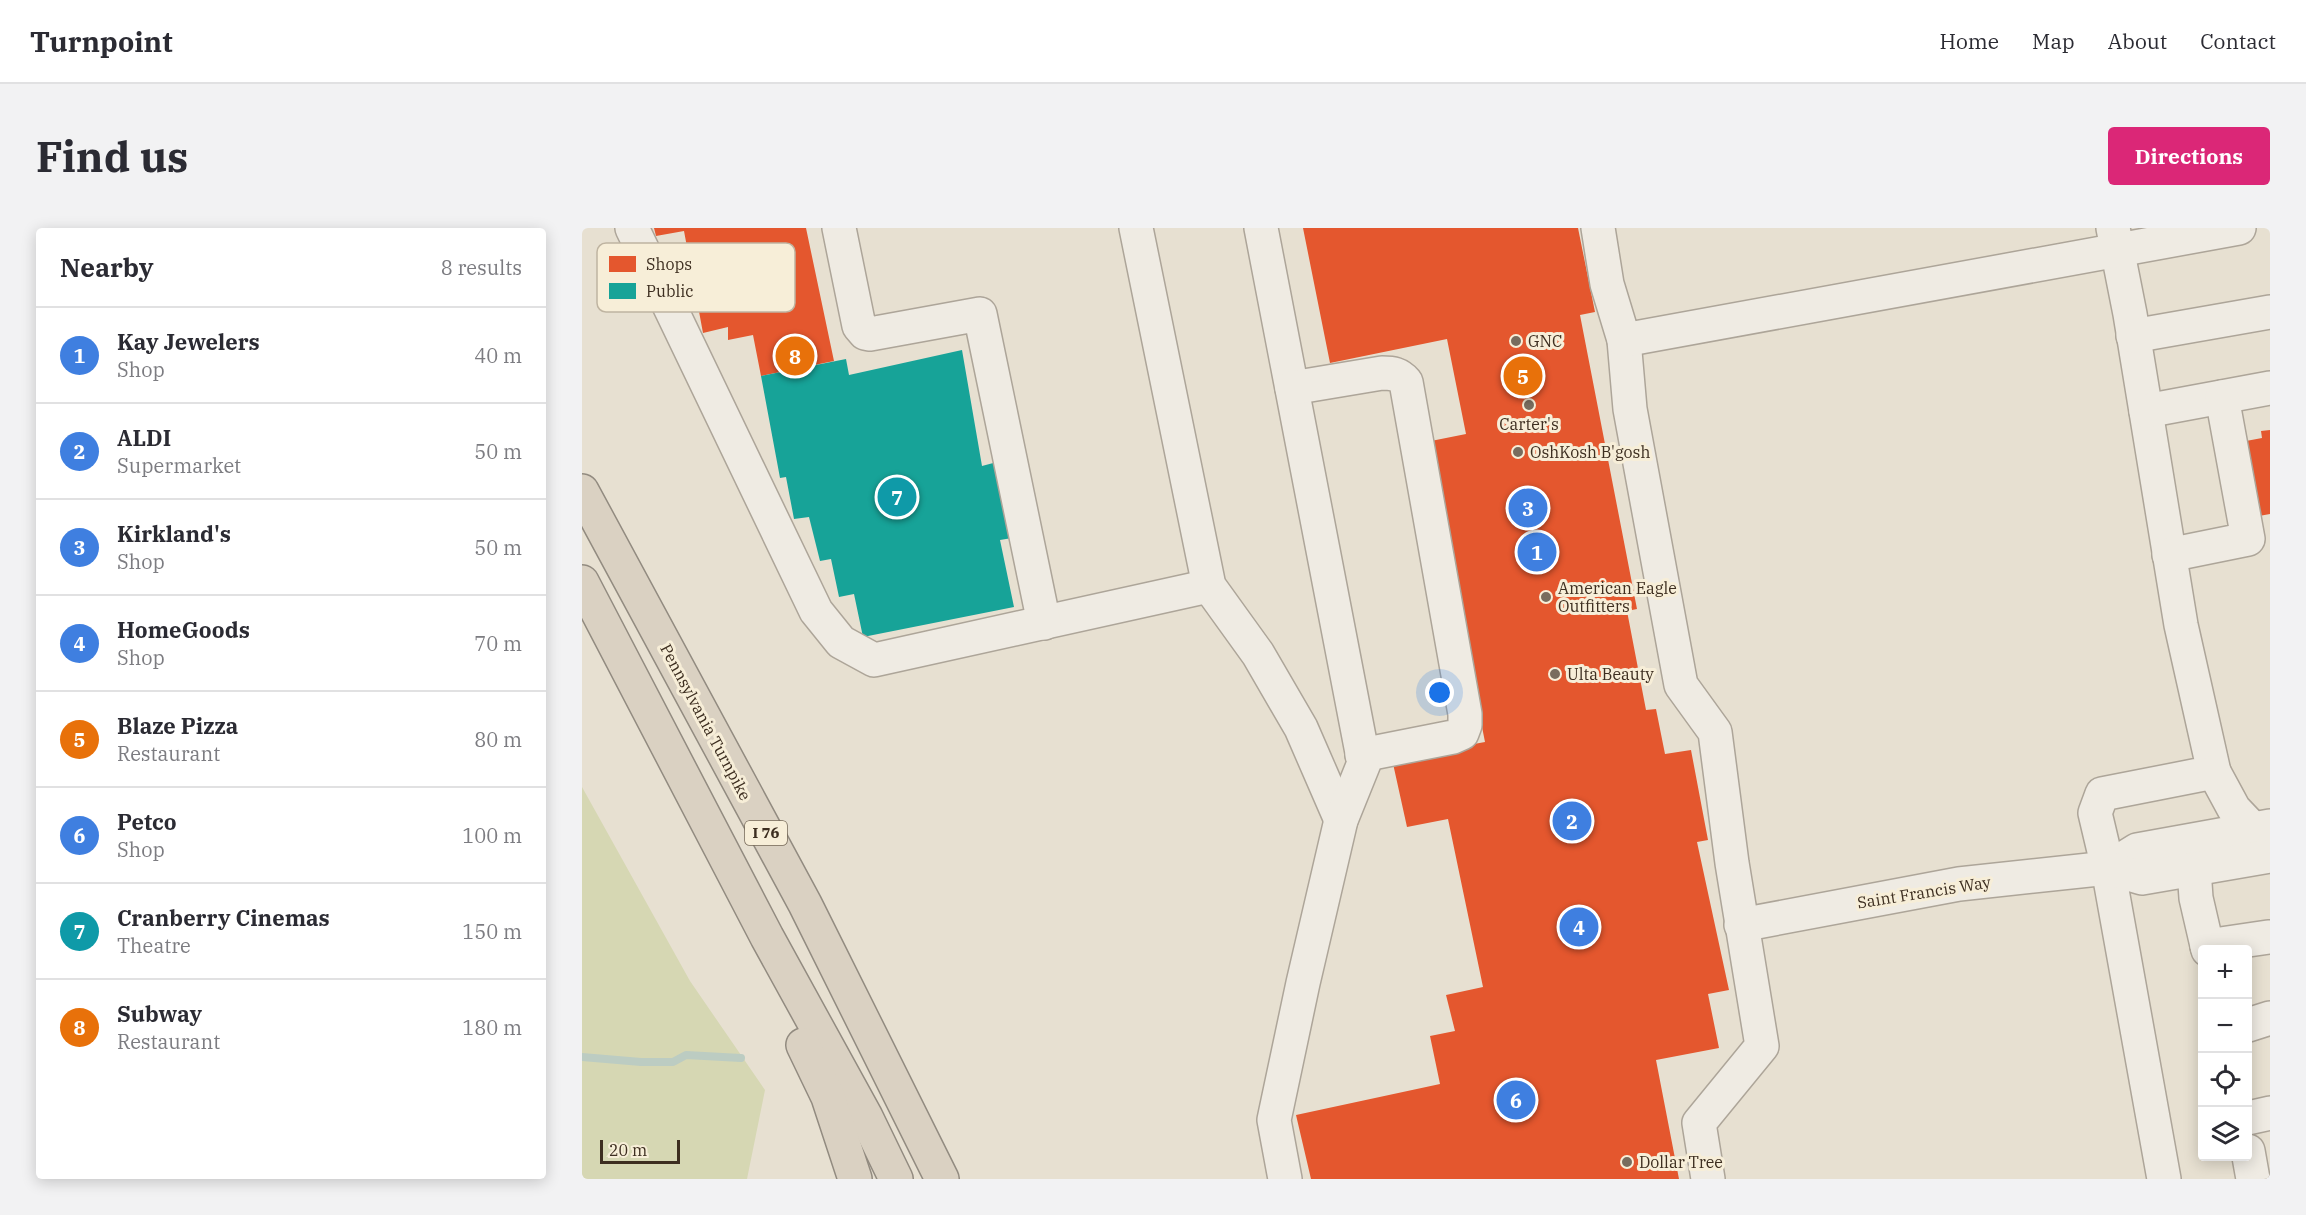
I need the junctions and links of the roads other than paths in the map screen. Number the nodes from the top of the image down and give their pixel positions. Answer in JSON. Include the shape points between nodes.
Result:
{"nodes":[{"id":1,"x":632,"y":228,"type":"edge"},
{"id":2,"x":839,"y":228,"type":"edge"},
{"id":3,"x":1136,"y":228,"type":"edge"},
{"id":4,"x":1261,"y":228,"type":"edge"},
{"id":5,"x":1598,"y":228,"type":"edge"},
{"id":6,"x":2239,"y":228,"type":"edge"},
{"id":7,"x":2115,"y":239,"type":"edge"},
{"id":8,"x":639,"y":243,"type":"edge"},
{"id":9,"x":672,"y":312,"type":"edge"},
{"id":10,"x":2270,"y":312,"type":"edge"},
{"id":11,"x":2133,"y":336,"type":"junction"},
{"id":12,"x":1624,"y":340,"type":"junction"},
{"id":13,"x":1292,"y":388,"type":"junction"},
{"id":14,"x":2270,"y":388,"type":"edge"},
{"id":15,"x":2222,"y":397,"type":"junction"},
{"id":16,"x":2146,"y":411,"type":"junction"},
{"id":17,"x":582,"y":492,"type":"edge"},
{"id":18,"x":2169,"y":555,"type":"junction"},
{"id":19,"x":582,"y":582,"type":"edge"},
{"id":20,"x":1209,"y":586,"type":"junction"},
{"id":21,"x":1044,"y":623,"type":"junction"},
{"id":22,"x":1362,"y":755,"type":"junction"},
{"id":23,"x":2214,"y":772,"type":"junction"},
{"id":24,"x":1341,"y":820,"type":"junction"},
{"id":25,"x":2264,"y":837,"type":"edge"},
{"id":26,"x":2108,"y":868,"type":"junction"},
{"id":27,"x":2194,"y":869,"type":"junction"},
{"id":28,"x":1742,"y":924,"type":"junction"},
{"id":29,"x":767,"y":937,"type":"junction"},
{"id":30,"x":2269,"y":942,"type":"edge"},
{"id":31,"x":2206,"y":945,"type":"edge"},
{"id":32,"x":2238,"y":945,"type":"edge"},
{"id":33,"x":2270,"y":1018,"type":"edge"},
{"id":34,"x":2252,"y":1023,"type":"edge"},
{"id":35,"x":2270,"y":1113,"type":"edge"},
{"id":36,"x":2252,"y":1117,"type":"edge"},
{"id":37,"x":2249,"y":1161,"type":"edge"},
{"id":38,"x":855,"y":1179,"type":"edge"},
{"id":39,"x":896,"y":1179,"type":"edge"},
{"id":40,"x":942,"y":1179,"type":"edge"},
{"id":41,"x":1285,"y":1179,"type":"edge"},
{"id":42,"x":1708,"y":1179,"type":"edge"},
{"id":43,"x":2164,"y":1179,"type":"edge"},
{"id":44,"x":2253,"y":1179,"type":"edge"}],
"edges":[{"from":1,"to":8,"type":"lane"},
{"from":2,"to":21,"type":"lane","via":[[859,326],[865,333],[980,314]]},
{"from":3,"to":20,"type":"lane"},
{"from":4,"to":13,"type":"lane"},
{"from":5,"to":12,"type":"lane","via":[[1607,284]]},
{"from":6,"to":7,"type":"lane"},
{"from":7,"to":11,"type":"lane"},
{"from":7,"to":12,"type":"lane"},
{"from":9,"to":21,"type":"lane","via":[[816,610],[841,642],[874,660]]},
{"from":10,"to":11,"type":"lane"},
{"from":11,"to":16,"type":"lane"},
{"from":12,"to":28,"type":"lane","via":[[1630,409],[1681,685],[1715,732]]},
{"from":13,"to":22,"type":"lane"},
{"from":13,"to":22,"type":"lane","via":[[1382,373],[1401,376],[1406,382],[1465,725],[1462,733],[1453,737]]},
{"from":14,"to":15,"type":"lane"},
{"from":15,"to":16,"type":"lane"},
{"from":15,"to":18,"type":"lane","via":[[2248,539]]},
{"from":16,"to":18,"type":"lane"},
{"from":17,"to":40,"type":"highway","name":"Pennsylvania Turnpike","number":"I 76","via":[[804,904]]},
{"from":18,"to":23,"type":"lane","via":[[2184,643]]},
{"from":19,"to":29,"type":"highway","number":"I 76"},
{"from":20,"to":21,"type":"lane"},
{"from":20,"to":24,"type":"lane","via":[[1258,654],[1301,728]]},
{"from":22,"to":24,"type":"lane","via":[[1364,763]]},
{"from":23,"to":25,"type":"lane","via":[[2234,809]]},
{"from":23,"to":26,"type":"lane","via":[[2102,794],[2096,813]]},
{"from":24,"to":41,"type":"lane","via":[[1274,1120]]},
{"from":25,"to":26,"type":"lane","name":"Saint Francis Way","via":[[2137,850]]},
{"from":25,"to":27,"type":"lane","name":"Saint Francis Way"},
{"from":26,"to":27,"type":"lane","name":"Saint Francis Way","via":[[2142,878]]},
{"from":26,"to":28,"type":"lane","name":"Saint Francis Way","via":[[1959,884]]},
{"from":26,"to":43,"type":"lane"},
{"from":27,"to":31,"type":"lane"},
{"from":28,"to":42,"type":"lane","via":[[1761,1046],[1699,1123]]},
{"from":29,"to":38,"type":"highway","via":[[774,982],[828,1097]]},
{"from":29,"to":39,"type":"highway","number":"I 76"},
{"from":30,"to":32,"type":"lane"},
{"from":33,"to":34,"type":"lane"},
{"from":35,"to":36,"type":"lane"},
{"from":37,"to":44,"type":"lane"}]}
